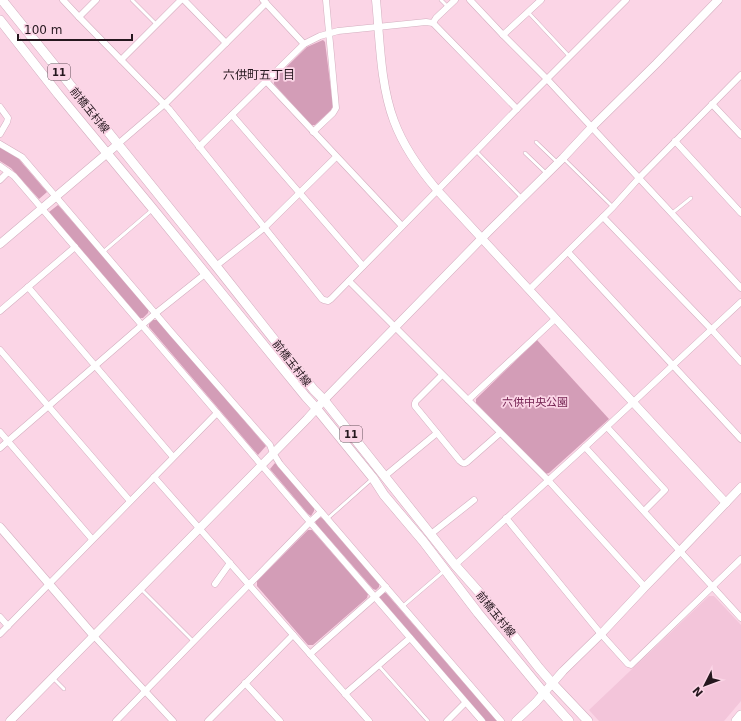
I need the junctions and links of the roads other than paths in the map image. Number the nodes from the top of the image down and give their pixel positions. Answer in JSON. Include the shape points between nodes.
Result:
{"nodes":[{"id":1,"x":63,"y":0,"type":"edge"},
{"id":2,"x":96,"y":0,"type":"edge"},
{"id":3,"x":132,"y":0,"type":"edge"},
{"id":4,"x":181,"y":0,"type":"edge"},
{"id":5,"x":184,"y":0,"type":"edge"},
{"id":6,"x":326,"y":0,"type":"edge"},
{"id":7,"x":376,"y":0,"type":"edge"},
{"id":8,"x":441,"y":0,"type":"edge"},
{"id":9,"x":455,"y":0,"type":"edge"},
{"id":10,"x":470,"y":0,"type":"edge"},
{"id":11,"x":541,"y":0,"type":"edge"},
{"id":12,"x":626,"y":0,"type":"edge"},
{"id":13,"x":718,"y":0,"type":"edge"},
{"id":14,"x":6,"y":1,"type":"edge"},
{"id":15,"x":264,"y":2,"type":"edge"},
{"id":16,"x":448,"y":7,"type":"junction"},
{"id":17,"x":528,"y":12,"type":"junction"},
{"id":18,"x":79,"y":17,"type":"junction"},
{"id":19,"x":0,"y":20,"type":"edge"},
{"id":20,"x":433,"y":23,"type":"junction"},
{"id":21,"x":156,"y":24,"type":"junction"},
{"id":22,"x":379,"y":28,"type":"junction"},
{"id":23,"x":329,"y":33,"type":"junction"},
{"id":24,"x":503,"y":35,"type":"junction"},
{"id":25,"x":226,"y":43,"type":"junction"},
{"id":26,"x":304,"y":44,"type":"junction"},
{"id":27,"x":570,"y":57,"type":"junction"},
{"id":28,"x":121,"y":60,"type":"junction"},
{"id":29,"x":741,"y":75,"type":"edge"},
{"id":30,"x":547,"y":79,"type":"junction"},
{"id":31,"x":266,"y":81,"type":"junction"},
{"id":32,"x":164,"y":104,"type":"junction"},
{"id":33,"x":712,"y":104,"type":"junction"},
{"id":34,"x":0,"y":107,"type":"edge"},
{"id":35,"x":517,"y":109,"type":"junction"},
{"id":36,"x":232,"y":114,"type":"junction"},
{"id":37,"x":591,"y":128,"type":"junction"},
{"id":38,"x":313,"y":132,"type":"junction"},
{"id":39,"x":0,"y":134,"type":"edge"},
{"id":40,"x":741,"y":135,"type":"edge"},
{"id":41,"x":675,"y":141,"type":"junction"},
{"id":42,"x":536,"y":142,"type":"dead end"},
{"id":43,"x":0,"y":144,"type":"edge"},
{"id":44,"x":118,"y":144,"type":"junction"},
{"id":45,"x":199,"y":147,"type":"junction"},
{"id":46,"x":476,"y":151,"type":"junction"},
{"id":47,"x":107,"y":152,"type":"junction"},
{"id":48,"x":525,"y":153,"type":"dead end"},
{"id":49,"x":336,"y":157,"type":"junction"},
{"id":50,"x":561,"y":161,"type":"junction"},
{"id":51,"x":0,"y":166,"type":"edge"},
{"id":52,"x":8,"y":172,"type":"junction"},
{"id":53,"x":547,"y":175,"type":"junction"},
{"id":54,"x":639,"y":178,"type":"junction"},
{"id":55,"x":0,"y":180,"type":"edge"},
{"id":56,"x":438,"y":191,"type":"junction"},
{"id":57,"x":300,"y":193,"type":"junction"},
{"id":58,"x":56,"y":197,"type":"junction"},
{"id":59,"x":691,"y":198,"type":"dead end"},
{"id":60,"x":523,"y":199,"type":"junction"},
{"id":61,"x":613,"y":207,"type":"junction"},
{"id":62,"x":41,"y":209,"type":"junction"},
{"id":63,"x":153,"y":209,"type":"junction"},
{"id":64,"x":741,"y":213,"type":"edge"},
{"id":65,"x":671,"y":214,"type":"junction"},
{"id":66,"x":603,"y":217,"type":"junction"},
{"id":67,"x":402,"y":226,"type":"junction"},
{"id":68,"x":264,"y":228,"type":"junction"},
{"id":69,"x":482,"y":239,"type":"junction"},
{"id":70,"x":0,"y":244,"type":"edge"},
{"id":71,"x":75,"y":247,"type":"junction"},
{"id":72,"x":103,"y":252,"type":"junction"},
{"id":73,"x":568,"y":252,"type":"junction"},
{"id":74,"x":216,"y":266,"type":"junction"},
{"id":75,"x":363,"y":266,"type":"junction"},
{"id":76,"x":205,"y":274,"type":"junction"},
{"id":77,"x":349,"y":281,"type":"junction"},
{"id":78,"x":28,"y":287,"type":"junction"},
{"id":79,"x":741,"y":288,"type":"edge"},
{"id":80,"x":530,"y":290,"type":"junction"},
{"id":81,"x":741,"y":302,"type":"edge"},
{"id":82,"x":0,"y":311,"type":"edge"},
{"id":83,"x":156,"y":313,"type":"junction"},
{"id":84,"x":556,"y":319,"type":"junction"},
{"id":85,"x":141,"y":326,"type":"junction"},
{"id":86,"x":395,"y":328,"type":"junction"},
{"id":87,"x":712,"y":330,"type":"junction"},
{"id":88,"x":0,"y":350,"type":"edge"},
{"id":89,"x":741,"y":362,"type":"edge"},
{"id":90,"x":95,"y":366,"type":"junction"},
{"id":91,"x":673,"y":366,"type":"junction"},
{"id":92,"x":442,"y":375,"type":"junction"},
{"id":93,"x":324,"y":400,"type":"junction"},
{"id":94,"x":468,"y":400,"type":"junction"},
{"id":95,"x":634,"y":403,"type":"junction"},
{"id":96,"x":48,"y":406,"type":"junction"},
{"id":97,"x":316,"y":408,"type":"junction"},
{"id":98,"x":217,"y":413,"type":"junction"},
{"id":99,"x":607,"y":427,"type":"junction"},
{"id":100,"x":0,"y":432,"type":"edge"},
{"id":101,"x":437,"y":433,"type":"junction"},
{"id":102,"x":500,"y":433,"type":"junction"},
{"id":103,"x":741,"y":439,"type":"edge"},
{"id":104,"x":8,"y":441,"type":"junction"},
{"id":105,"x":585,"y":447,"type":"junction"},
{"id":106,"x":0,"y":448,"type":"edge"},
{"id":107,"x":273,"y":453,"type":"junction"},
{"id":108,"x":173,"y":457,"type":"junction"},
{"id":109,"x":261,"y":465,"type":"junction"},
{"id":110,"x":385,"y":476,"type":"junction"},
{"id":111,"x":154,"y":477,"type":"junction"},
{"id":112,"x":373,"y":478,"type":"junction"},
{"id":113,"x":548,"y":480,"type":"junction"},
{"id":114,"x":741,"y":487,"type":"edge"},
{"id":115,"x":474,"y":500,"type":"dead end"},
{"id":116,"x":130,"y":501,"type":"junction"},
{"id":117,"x":726,"y":503,"type":"junction"},
{"id":118,"x":644,"y":511,"type":"junction"},
{"id":119,"x":322,"y":512,"type":"junction"},
{"id":120,"x":506,"y":518,"type":"junction"},
{"id":121,"x":327,"y":519,"type":"junction"},
{"id":122,"x":310,"y":522,"type":"junction"},
{"id":123,"x":0,"y":527,"type":"edge"},
{"id":124,"x":200,"y":528,"type":"junction"},
{"id":125,"x":431,"y":534,"type":"junction"},
{"id":126,"x":92,"y":539,"type":"junction"},
{"id":127,"x":680,"y":551,"type":"junction"},
{"id":128,"x":741,"y":558,"type":"edge"},
{"id":129,"x":230,"y":563,"type":"junction"},
{"id":130,"x":455,"y":565,"type":"junction"},
{"id":131,"x":446,"y":570,"type":"junction"},
{"id":132,"x":49,"y":584,"type":"junction"},
{"id":133,"x":215,"y":584,"type":"dead end"},
{"id":134,"x":249,"y":585,"type":"junction"},
{"id":135,"x":386,"y":587,"type":"junction"},
{"id":136,"x":645,"y":587,"type":"junction"},
{"id":137,"x":712,"y":587,"type":"junction"},
{"id":138,"x":141,"y":589,"type":"junction"},
{"id":139,"x":375,"y":597,"type":"junction"},
{"id":140,"x":403,"y":606,"type":"junction"},
{"id":141,"x":0,"y":617,"type":"edge"},
{"id":142,"x":741,"y":618,"type":"edge"},
{"id":143,"x":8,"y":626,"type":"junction"},
{"id":144,"x":0,"y":634,"type":"edge"},
{"id":145,"x":601,"y":634,"type":"junction"},
{"id":146,"x":293,"y":635,"type":"junction"},
{"id":147,"x":94,"y":636,"type":"junction"},
{"id":148,"x":410,"y":638,"type":"junction"},
{"id":149,"x":194,"y":641,"type":"junction"},
{"id":150,"x":310,"y":654,"type":"junction"},
{"id":151,"x":378,"y":665,"type":"junction"},
{"id":152,"x":53,"y":678,"type":"junction"},
{"id":153,"x":245,"y":683,"type":"junction"},
{"id":154,"x":552,"y":684,"type":"junction"},
{"id":155,"x":64,"y":689,"type":"dead end"},
{"id":156,"x":145,"y":691,"type":"junction"},
{"id":157,"x":345,"y":694,"type":"junction"},
{"id":158,"x":544,"y":694,"type":"junction"},
{"id":159,"x":465,"y":703,"type":"junction"},
{"id":160,"x":741,"y":715,"type":"edge"},
{"id":161,"x":10,"y":721,"type":"edge"},
{"id":162,"x":116,"y":721,"type":"edge"},
{"id":163,"x":173,"y":721,"type":"edge"},
{"id":164,"x":208,"y":721,"type":"edge"},
{"id":165,"x":280,"y":721,"type":"edge"},
{"id":166,"x":369,"y":721,"type":"edge"},
{"id":167,"x":428,"y":721,"type":"edge"},
{"id":168,"x":447,"y":721,"type":"edge"},
{"id":169,"x":482,"y":721,"type":"edge"},
{"id":170,"x":501,"y":721,"type":"edge"},
{"id":171,"x":516,"y":721,"type":"edge"},
{"id":172,"x":569,"y":721,"type":"edge"},
{"id":173,"x":588,"y":721,"type":"edge"},
{"id":174,"x":736,"y":721,"type":"edge"}],
"edges":[{"from":1,"to":18,"type":"street"},
{"from":2,"to":18,"type":"street"},
{"from":3,"to":21,"type":"lane"},
{"from":4,"to":21,"type":"street"},
{"from":5,"to":25,"type":"street"},
{"from":6,"to":23,"type":"street"},
{"from":7,"to":22,"type":"street"},
{"from":8,"to":16,"type":"lane"},
{"from":9,"to":16,"type":"street"},
{"from":10,"to":24,"type":"street"},
{"from":11,"to":17,"type":"street"},
{"from":12,"to":27,"type":"street"},
{"from":13,"to":37,"type":"street"},
{"from":14,"to":44,"type":"main road","name":"前橋玉村線","number":"11"},
{"from":15,"to":25,"type":"street"},
{"from":15,"to":26,"type":"street"},
{"from":16,"to":20,"type":"street"},
{"from":17,"to":24,"type":"street"},
{"from":17,"to":27,"type":"lane"},
{"from":18,"to":28,"type":"street"},
{"from":19,"to":47,"type":"main road","name":"前橋玉村線","number":"11"},
{"from":20,"to":22,"type":"street"},
{"from":20,"to":35,"type":"street"},
{"from":21,"to":28,"type":"street"},
{"from":22,"to":23,"type":"street"},
{"from":22,"to":56,"type":"street","via":[[383,76],[394,121],[409,154]]},
{"from":23,"to":26,"type":"street"},
{"from":23,"to":38,"type":"street","via":[[336,108]]},
{"from":24,"to":30,"type":"street"},
{"from":25,"to":32,"type":"street"},
{"from":26,"to":31,"type":"street"},
{"from":27,"to":30,"type":"street"},
{"from":28,"to":32,"type":"street"},
{"from":29,"to":33,"type":"street"},
{"from":30,"to":35,"type":"street"},
{"from":30,"to":37,"type":"street"},
{"from":31,"to":36,"type":"street"},
{"from":31,"to":38,"type":"street"},
{"from":32,"to":44,"type":"street"},
{"from":32,"to":45,"type":"street"},
{"from":33,"to":40,"type":"street"},
{"from":33,"to":41,"type":"street"},
{"from":34,"to":39,"type":"street","via":[[8,118]]},
{"from":35,"to":46,"type":"street"},
{"from":36,"to":45,"type":"street"},
{"from":36,"to":57,"type":"street"},
{"from":37,"to":50,"type":"street"},
{"from":37,"to":54,"type":"street"},
{"from":38,"to":49,"type":"street"},
{"from":41,"to":54,"type":"street"},
{"from":41,"to":64,"type":"street"},
{"from":42,"to":50,"type":"lane"},
{"from":43,"to":58,"type":"street","via":[[22,157]]},
{"from":44,"to":47,"type":"street"},
{"from":44,"to":74,"type":"main road","name":"前橋玉村線","number":"11"},
{"from":45,"to":68,"type":"street"},
{"from":46,"to":56,"type":"street"},
{"from":46,"to":60,"type":"lane"},
{"from":47,"to":58,"type":"street"},
{"from":47,"to":63,"type":"main road","name":"前橋玉村線","number":"11"},
{"from":48,"to":53,"type":"lane"},
{"from":49,"to":57,"type":"street"},
{"from":49,"to":67,"type":"street"},
{"from":50,"to":53,"type":"street"},
{"from":50,"to":61,"type":"lane"},
{"from":51,"to":52,"type":"street"},
{"from":52,"to":55,"type":"street"},
{"from":52,"to":62,"type":"street"},
{"from":53,"to":60,"type":"street"},
{"from":54,"to":61,"type":"street"},
{"from":54,"to":65,"type":"street"},
{"from":56,"to":67,"type":"street"},
{"from":56,"to":69,"type":"street"},
{"from":57,"to":68,"type":"street"},
{"from":57,"to":75,"type":"street"},
{"from":58,"to":62,"type":"street"},
{"from":58,"to":72,"type":"street"},
{"from":59,"to":65,"type":"lane"},
{"from":60,"to":69,"type":"street"},
{"from":61,"to":66,"type":"street"},
{"from":62,"to":70,"type":"street"},
{"from":62,"to":71,"type":"street"},
{"from":63,"to":72,"type":"lane"},
{"from":63,"to":76,"type":"main road","name":"前橋玉村線","number":"11"},
{"from":65,"to":79,"type":"street"},
{"from":66,"to":73,"type":"street"},
{"from":66,"to":87,"type":"street"},
{"from":67,"to":75,"type":"street"},
{"from":68,"to":74,"type":"street"},
{"from":68,"to":77,"type":"street","via":[[324,300],[331,299]]},
{"from":69,"to":80,"type":"street"},
{"from":69,"to":86,"type":"street"},
{"from":71,"to":78,"type":"street"},
{"from":71,"to":85,"type":"street"},
{"from":72,"to":83,"type":"street"},
{"from":73,"to":80,"type":"street"},
{"from":73,"to":91,"type":"street"},
{"from":74,"to":93,"type":"main road","name":"前橋玉村線","number":"11"},
{"from":75,"to":77,"type":"street"},
{"from":76,"to":83,"type":"street"},
{"from":76,"to":97,"type":"main road","name":"前橋玉村線","number":"11"},
{"from":77,"to":86,"type":"street"},
{"from":78,"to":82,"type":"street"},
{"from":78,"to":90,"type":"street"},
{"from":80,"to":84,"type":"street"},
{"from":81,"to":87,"type":"street"},
{"from":83,"to":85,"type":"street"},
{"from":83,"to":107,"type":"street","via":[[270,445]]},
{"from":84,"to":94,"type":"street"},
{"from":84,"to":95,"type":"street"},
{"from":85,"to":90,"type":"street"},
{"from":85,"to":98,"type":"street"},
{"from":86,"to":92,"type":"street"},
{"from":86,"to":93,"type":"street"},
{"from":87,"to":89,"type":"street"},
{"from":87,"to":91,"type":"street"},
{"from":88,"to":96,"type":"street"},
{"from":90,"to":96,"type":"street"},
{"from":90,"to":108,"type":"street"},
{"from":91,"to":95,"type":"street"},
{"from":91,"to":103,"type":"street"},
{"from":92,"to":94,"type":"street"},
{"from":92,"to":101,"type":"street","via":[[415,403],[416,408]]},
{"from":93,"to":97,"type":"street"},
{"from":93,"to":110,"type":"main road","name":"前橋玉村線","number":"11"},
{"from":94,"to":102,"type":"street"},
{"from":95,"to":99,"type":"street"},
{"from":95,"to":117,"type":"street"},
{"from":96,"to":104,"type":"street"},
{"from":96,"to":116,"type":"street"},
{"from":97,"to":107,"type":"street"},
{"from":97,"to":112,"type":"main road","name":"前橋玉村線","number":"11"},
{"from":98,"to":108,"type":"street"},
{"from":98,"to":109,"type":"street"},
{"from":99,"to":105,"type":"street"},
{"from":99,"to":118,"type":"street","via":[[665,490]]},
{"from":100,"to":104,"type":"street"},
{"from":101,"to":102,"type":"street","via":[[465,464]]},
{"from":101,"to":110,"type":"street"},
{"from":102,"to":113,"type":"street"},
{"from":104,"to":106,"type":"street"},
{"from":104,"to":126,"type":"street"},
{"from":105,"to":113,"type":"street"},
{"from":105,"to":118,"type":"street"},
{"from":107,"to":109,"type":"street"},
{"from":107,"to":119,"type":"street"},
{"from":108,"to":111,"type":"street"},
{"from":109,"to":122,"type":"street"},
{"from":109,"to":124,"type":"street"},
{"from":110,"to":125,"type":"main road","name":"前橋玉村線","number":"11"},
{"from":111,"to":116,"type":"street"},
{"from":111,"to":124,"type":"street"},
{"from":112,"to":121,"type":"lane"},
{"from":112,"to":131,"type":"main road","name":"前橋玉村線","number":"11"},
{"from":113,"to":120,"type":"street"},
{"from":113,"to":136,"type":"street"},
{"from":114,"to":117,"type":"street"},
{"from":115,"to":125,"type":"street"},
{"from":116,"to":126,"type":"street"},
{"from":117,"to":127,"type":"street"},
{"from":118,"to":127,"type":"street"},
{"from":119,"to":121,"type":"street"},
{"from":119,"to":122,"type":"street"},
{"from":120,"to":130,"type":"street"},
{"from":120,"to":145,"type":"street"},
{"from":121,"to":135,"type":"street"},
{"from":122,"to":134,"type":"street"},
{"from":122,"to":139,"type":"street"},
{"from":123,"to":132,"type":"street"},
{"from":124,"to":129,"type":"street"},
{"from":124,"to":138,"type":"street"},
{"from":125,"to":130,"type":"main road","name":"前橋玉村線","number":"11"},
{"from":126,"to":132,"type":"street"},
{"from":127,"to":136,"type":"street"},
{"from":127,"to":137,"type":"street"},
{"from":128,"to":137,"type":"street"},
{"from":129,"to":133,"type":"street"},
{"from":129,"to":134,"type":"street"},
{"from":130,"to":154,"type":"main road","name":"前橋玉村線","number":"11"},
{"from":131,"to":140,"type":"lane"},
{"from":131,"to":158,"type":"main road","name":"前橋玉村線","number":"11"},
{"from":132,"to":143,"type":"street"},
{"from":132,"to":147,"type":"street"},
{"from":134,"to":146,"type":"street"},
{"from":134,"to":149,"type":"street"},
{"from":135,"to":139,"type":"street"},
{"from":135,"to":140,"type":"street"},
{"from":136,"to":145,"type":"street"},
{"from":137,"to":142,"type":"street"},
{"from":137,"to":145,"type":"street","via":[[631,665],[626,663]]},
{"from":138,"to":147,"type":"street"},
{"from":138,"to":149,"type":"lane"},
{"from":139,"to":148,"type":"street"},
{"from":139,"to":150,"type":"street"},
{"from":140,"to":170,"type":"street"},
{"from":141,"to":143,"type":"street"},
{"from":143,"to":144,"type":"street"},
{"from":145,"to":154,"type":"street"},
{"from":146,"to":150,"type":"street"},
{"from":146,"to":153,"type":"street"},
{"from":147,"to":152,"type":"street"},
{"from":147,"to":156,"type":"street"},
{"from":148,"to":151,"type":"street"},
{"from":148,"to":159,"type":"street"},
{"from":149,"to":156,"type":"street"},
{"from":150,"to":157,"type":"street"},
{"from":151,"to":157,"type":"street"},
{"from":151,"to":167,"type":"lane"},
{"from":152,"to":155,"type":"lane"},
{"from":152,"to":161,"type":"street"},
{"from":153,"to":164,"type":"street"},
{"from":153,"to":165,"type":"street"},
{"from":154,"to":158,"type":"street"},
{"from":154,"to":173,"type":"main road","name":"前橋玉村線","number":"11"},
{"from":156,"to":162,"type":"street"},
{"from":156,"to":163,"type":"street"},
{"from":157,"to":166,"type":"street"},
{"from":158,"to":171,"type":"street"},
{"from":158,"to":172,"type":"main road","name":"前橋玉村線","number":"11"},
{"from":159,"to":168,"type":"street"},
{"from":159,"to":169,"type":"street"},
{"from":160,"to":174,"type":"main road"}]}
